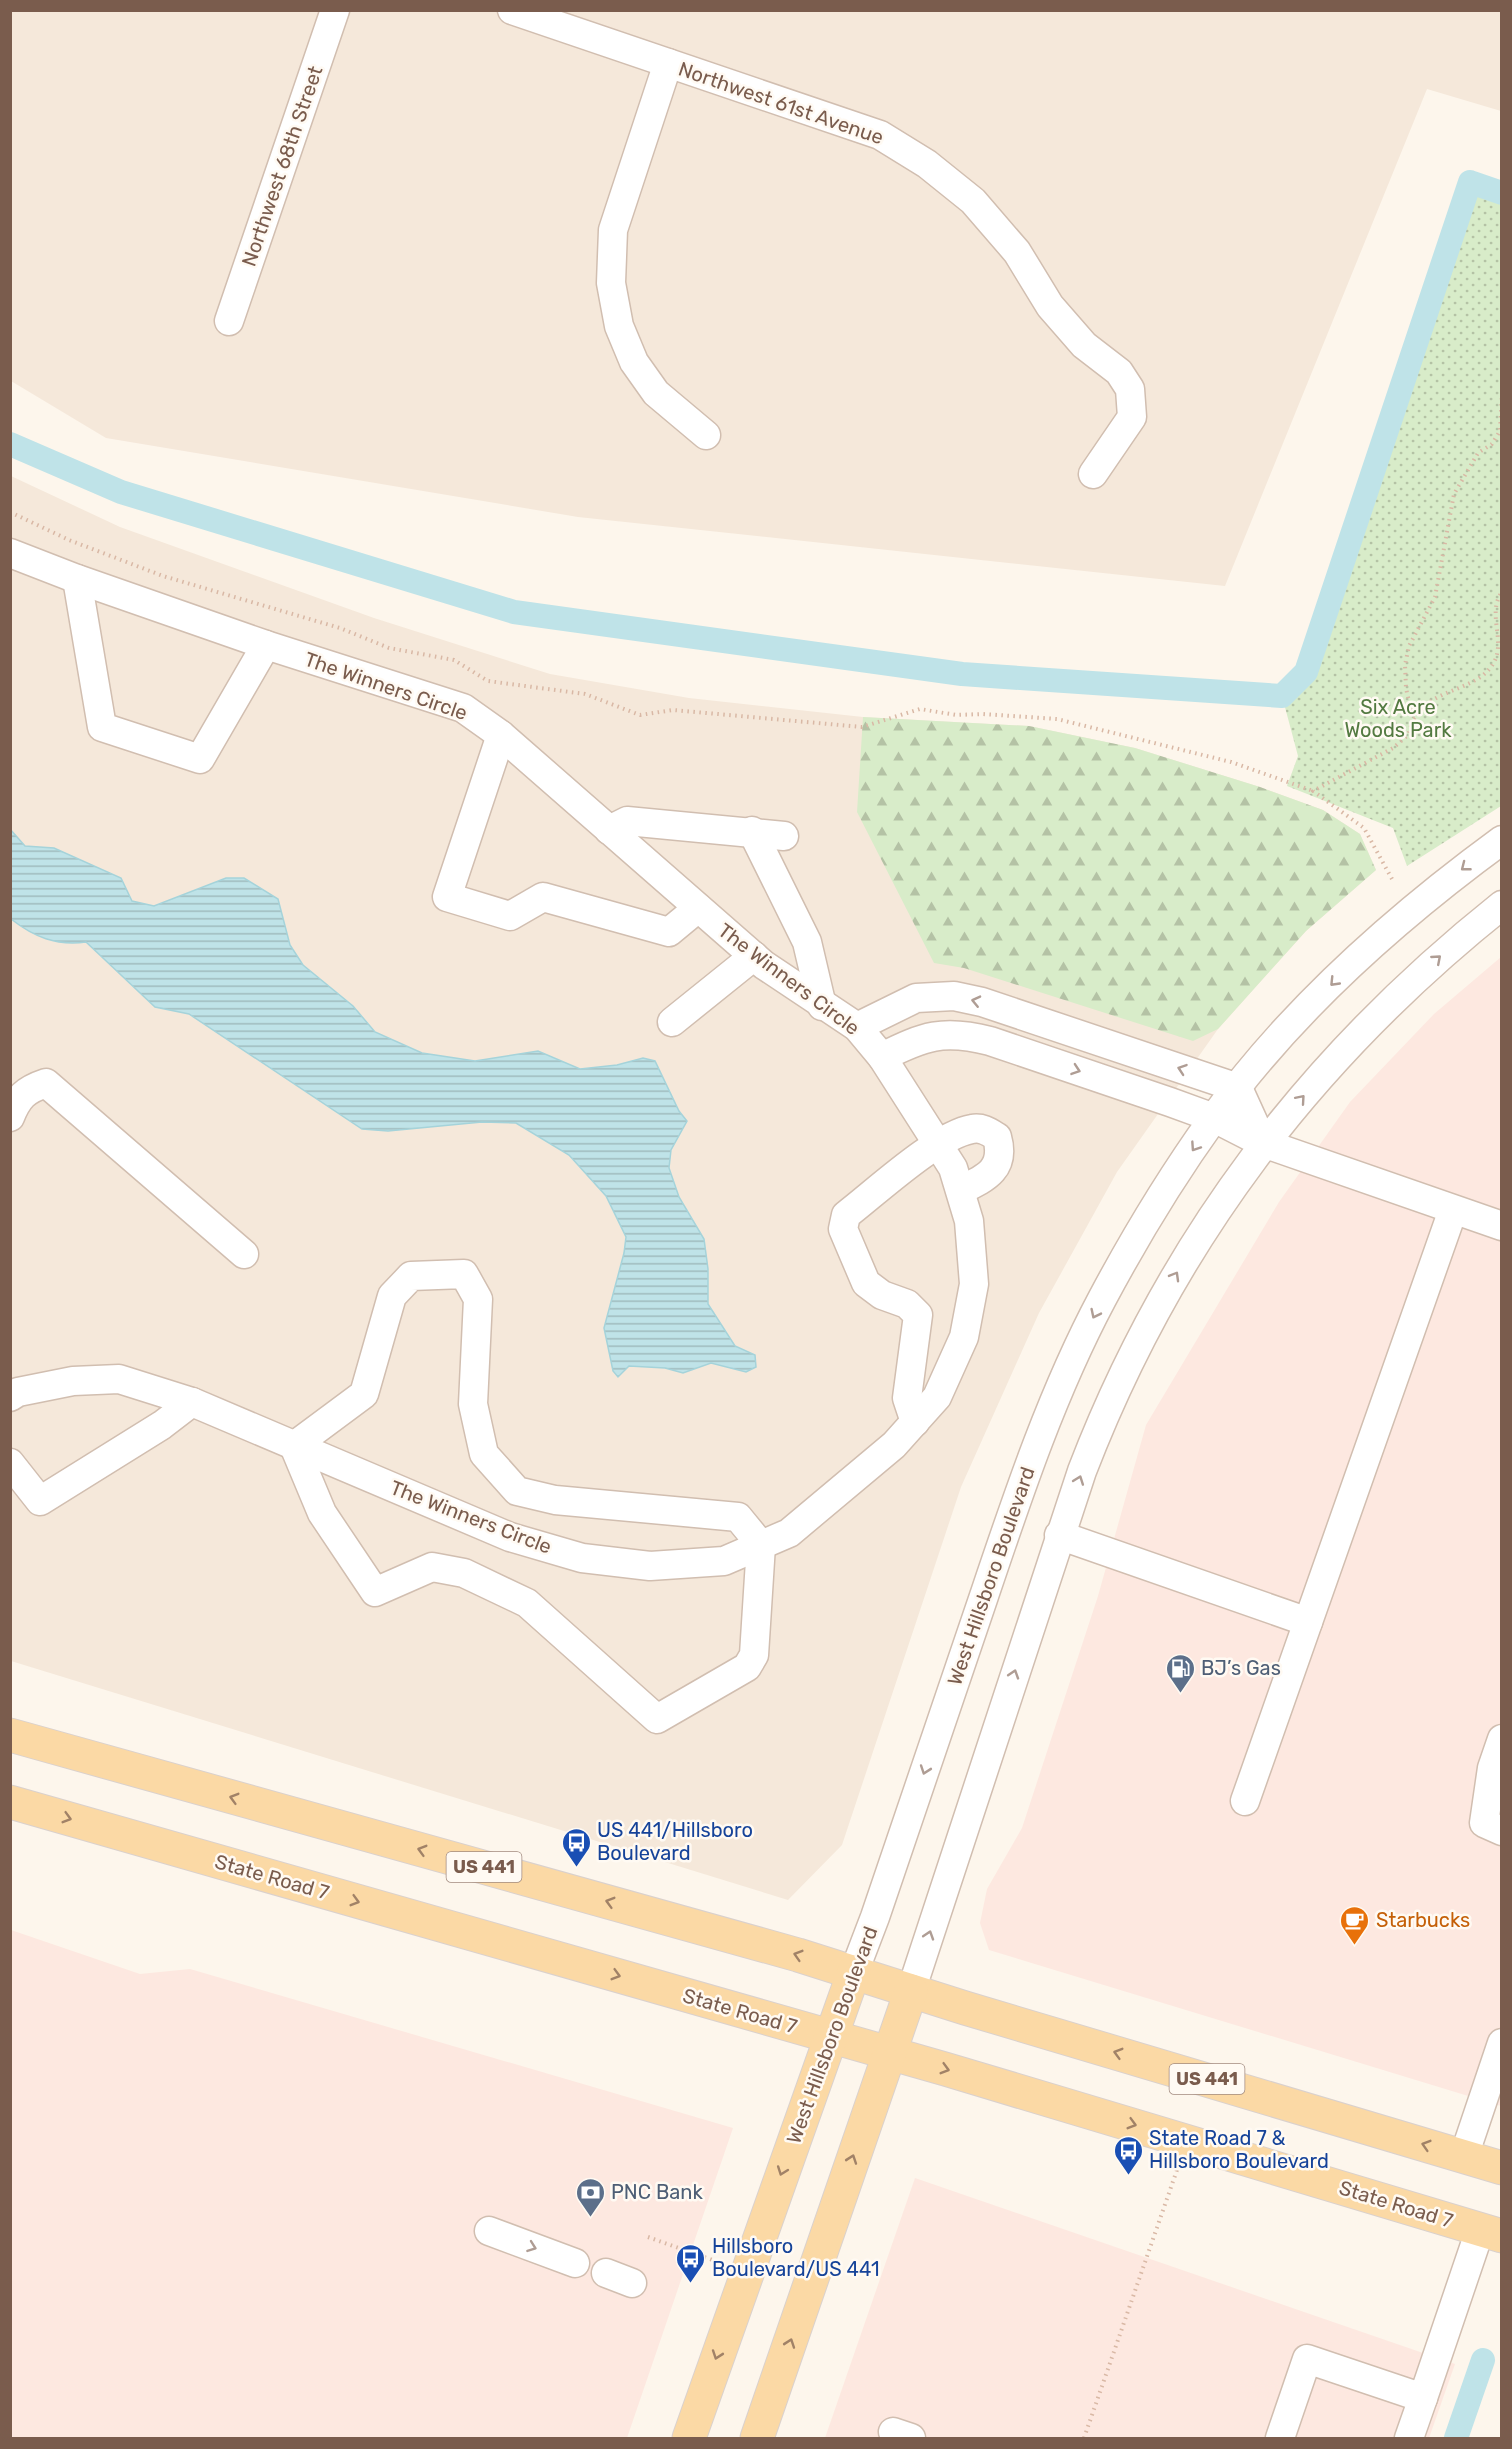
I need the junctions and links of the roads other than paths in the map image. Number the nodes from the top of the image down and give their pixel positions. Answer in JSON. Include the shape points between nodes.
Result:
{"nodes":[{"id":1,"x":335,"y":10,"type":"edge"},
{"id":2,"x":512,"y":10,"type":"edge"},
{"id":3,"x":668,"y":63,"type":"junction"},
{"id":4,"x":229,"y":321,"type":"dead end"},
{"id":5,"x":706,"y":435,"type":"dead end"},
{"id":6,"x":1093,"y":474,"type":"dead end"},
{"id":7,"x":10,"y":552,"type":"edge"},
{"id":8,"x":77,"y":579,"type":"junction"},
{"id":9,"x":266,"y":645,"type":"junction"},
{"id":10,"x":501,"y":735,"type":"junction"},
{"id":11,"x":609,"y":830,"type":"junction"},
{"id":12,"x":752,"y":831,"type":"junction"},
{"id":13,"x":784,"y":836,"type":"dead end"},
{"id":14,"x":1502,"y":840,"type":"edge"},
{"id":15,"x":1502,"y":905,"type":"edge"},
{"id":16,"x":698,"y":908,"type":"junction"},
{"id":17,"x":754,"y":956,"type":"junction"},
{"id":18,"x":822,"y":1006,"type":"junction"},
{"id":19,"x":1032,"y":1019,"type":"junction"},
{"id":20,"x":672,"y":1022,"type":"dead end"},
{"id":21,"x":857,"y":1027,"type":"junction"},
{"id":22,"x":1021,"y":1051,"type":"junction"},
{"id":23,"x":882,"y":1057,"type":"junction"},
{"id":24,"x":1238,"y":1088,"type":"junction"},
{"id":25,"x":10,"y":1117,"type":"edge"},
{"id":26,"x":1214,"y":1118,"type":"junction"},
{"id":27,"x":1263,"y":1143,"type":"junction"},
{"id":28,"x":938,"y":1144,"type":"junction"},
{"id":29,"x":961,"y":1190,"type":"junction"},
{"id":30,"x":1454,"y":1210,"type":"junction"},
{"id":31,"x":1502,"y":1226,"type":"edge"},
{"id":32,"x":244,"y":1254,"type":"dead end"},
{"id":33,"x":10,"y":1397,"type":"edge"},
{"id":34,"x":192,"y":1402,"type":"junction"},
{"id":35,"x":915,"y":1422,"type":"junction"},
{"id":36,"x":294,"y":1446,"type":"junction"},
{"id":37,"x":10,"y":1463,"type":"edge"},
{"id":38,"x":1059,"y":1535,"type":"junction"},
{"id":39,"x":760,"y":1545,"type":"junction"},
{"id":40,"x":1308,"y":1622,"type":"junction"},
{"id":41,"x":1502,"y":1739,"type":"edge"},
{"id":42,"x":17,"y":1740,"type":"edge"},
{"id":43,"x":1245,"y":1801,"type":"dead end"},
{"id":44,"x":10,"y":1802,"type":"edge"},
{"id":45,"x":1502,"y":1831,"type":"edge"},
{"id":46,"x":854,"y":1972,"type":"junction"},
{"id":47,"x":911,"y":1991,"type":"junction"},
{"id":48,"x":830,"y":2037,"type":"junction"},
{"id":49,"x":1502,"y":2043,"type":"edge"},
{"id":50,"x":888,"y":2053,"type":"junction"},
{"id":51,"x":1464,"y":2156,"type":"junction"},
{"id":52,"x":1502,"y":2168,"type":"edge"},
{"id":53,"x":489,"y":2231,"type":"dead end"},
{"id":54,"x":1491,"y":2233,"type":"edge"},
{"id":55,"x":575,"y":2263,"type":"dead end"},
{"id":56,"x":1423,"y":2398,"type":"junction"},
{"id":57,"x":689,"y":2439,"type":"edge"},
{"id":58,"x":757,"y":2439,"type":"edge"},
{"id":59,"x":1280,"y":2439,"type":"edge"},
{"id":60,"x":1409,"y":2439,"type":"edge"}],
"edges":[{"from":1,"to":4,"type":"street","name":"Northwest 68th Street"},
{"from":2,"to":3,"type":"street","name":"Northwest 61st Avenue"},
{"from":3,"to":5,"type":"street","via":[[613,230],[611,283],[619,326],[634,362],[656,393]]},
{"from":3,"to":6,"type":"street","name":"Northwest 61st Avenue","via":[[880,135],[927,164],[973,201],[1017,252],[1050,306],[1084,345],[1119,372],[1130,389],[1132,417]]},
{"from":7,"to":8,"type":"street","name":"The Winners Circle"},
{"from":8,"to":9,"type":"street","name":"The Winners Circle"},
{"from":8,"to":9,"type":"street","via":[[102,727],[200,759]]},
{"from":9,"to":10,"type":"street","name":"The Winners Circle","via":[[463,708]]},
{"from":10,"to":11,"type":"street","name":"The Winners Circle"},
{"from":10,"to":16,"type":"street","via":[[447,897],[510,916],[543,897],[669,933]]},
{"from":11,"to":12,"type":"street","via":[[627,821]]},
{"from":11,"to":16,"type":"street","name":"The Winners Circle"},
{"from":12,"to":13,"type":"street"},
{"from":12,"to":18,"type":"street","via":[[807,942]]},
{"from":14,"to":24,"type":"street","name":"West Hillsboro Boulevard","one_way":true,"via":[[1375,940]]},
{"from":27,"to":15,"type":"street","one_way":true,"via":[[1392,1001]]},
{"from":16,"to":17,"type":"street","name":"The Winners Circle"},
{"from":17,"to":18,"type":"street","name":"The Winners Circle"},
{"from":17,"to":20,"type":"street"},
{"from":18,"to":21,"type":"street","name":"The Winners Circle"},
{"from":19,"to":21,"type":"street","one_way":true,"via":[[954,996],[916,998]]},
{"from":19,"to":22,"type":"street"},
{"from":24,"to":19,"type":"street","one_way":true},
{"from":21,"to":23,"type":"street","name":"The Winners Circle"},
{"from":22,"to":23,"type":"street","via":[[961,1033],[919,1038]]},
{"from":22,"to":26,"type":"street","one_way":true},
{"from":23,"to":28,"type":"street","name":"The Winners Circle"},
{"from":24,"to":26,"type":"street","name":"West Hillsboro Boulevard"},
{"from":24,"to":27,"type":"street"},
{"from":25,"to":32,"type":"street","via":[[17,1099],[46,1083]]},
{"from":26,"to":27,"type":"street"},
{"from":26,"to":46,"type":"street","name":"West Hillsboro Boulevard","one_way":true,"via":[[1101,1300],[1049,1414]]},
{"from":27,"to":30,"type":"street"},
{"from":38,"to":27,"type":"street","one_way":true,"via":[[1104,1414],[1142,1335],[1191,1249]]},
{"from":28,"to":29,"type":"street","name":"The Winners Circle"},
{"from":28,"to":29,"type":"street","via":[[971,1129],[986,1130],[997,1137],[1001,1151],[995,1166],[987,1177]]},
{"from":28,"to":35,"type":"street","via":[[846,1215],[843,1229],[866,1283],[882,1295],[907,1304],[918,1315],[907,1398]]},
{"from":29,"to":35,"type":"street","name":"The Winners Circle","via":[[969,1221],[974,1284],[964,1337],[938,1397]]},
{"from":30,"to":31,"type":"street"},
{"from":30,"to":40,"type":"street"},
{"from":33,"to":34,"type":"street","name":"The Winners Circle","via":[[73,1381],[119,1379]]},
{"from":34,"to":36,"type":"street","name":"The Winners Circle"},
{"from":34,"to":37,"type":"street","via":[[40,1501]]},
{"from":35,"to":39,"type":"street","name":"The Winners Circle","via":[[894,1445],[789,1533]]},
{"from":36,"to":39,"type":"street","name":"The Winners Circle","via":[[510,1537],[582,1558],[650,1566],[724,1561]]},
{"from":36,"to":39,"type":"street","via":[[322,1513],[375,1592],[432,1567],[464,1573],[527,1603],[657,1719],[747,1667],[754,1655]]},
{"from":36,"to":39,"type":"street","via":[[364,1394],[392,1296],[411,1276],[464,1274],[478,1299],[473,1404],[484,1454],[517,1491],[555,1500],[738,1517]]},
{"from":38,"to":40,"type":"street"},
{"from":47,"to":38,"type":"street","one_way":true},
{"from":40,"to":43,"type":"street"},
{"from":41,"to":45,"type":"street","via":[[1492,1768],[1485,1823]]},
{"from":46,"to":42,"type":"main road","number":"US 441","one_way":true},
{"from":44,"to":48,"type":"main road","name":"State Road 7","one_way":true},
{"from":46,"to":47,"type":"main road","number":"US 441"},
{"from":46,"to":48,"type":"main road","name":"West Hillsboro Boulevard"},
{"from":47,"to":50,"type":"main road"},
{"from":51,"to":47,"type":"main road","number":"US 441","one_way":true},
{"from":48,"to":50,"type":"main road","name":"State Road 7"},
{"from":48,"to":57,"type":"main road","name":"West Hillsboro Boulevard","one_way":true},
{"from":49,"to":51,"type":"street"},
{"from":50,"to":54,"type":"main road","name":"State Road 7","one_way":true},
{"from":58,"to":50,"type":"main road","one_way":true},
{"from":51,"to":52,"type":"main road","number":"US 441"},
{"from":53,"to":55,"type":"street","one_way":true},
{"from":54,"to":56,"type":"street"},
{"from":56,"to":59,"type":"street","via":[[1307,2359]]},
{"from":56,"to":60,"type":"street"}]}
